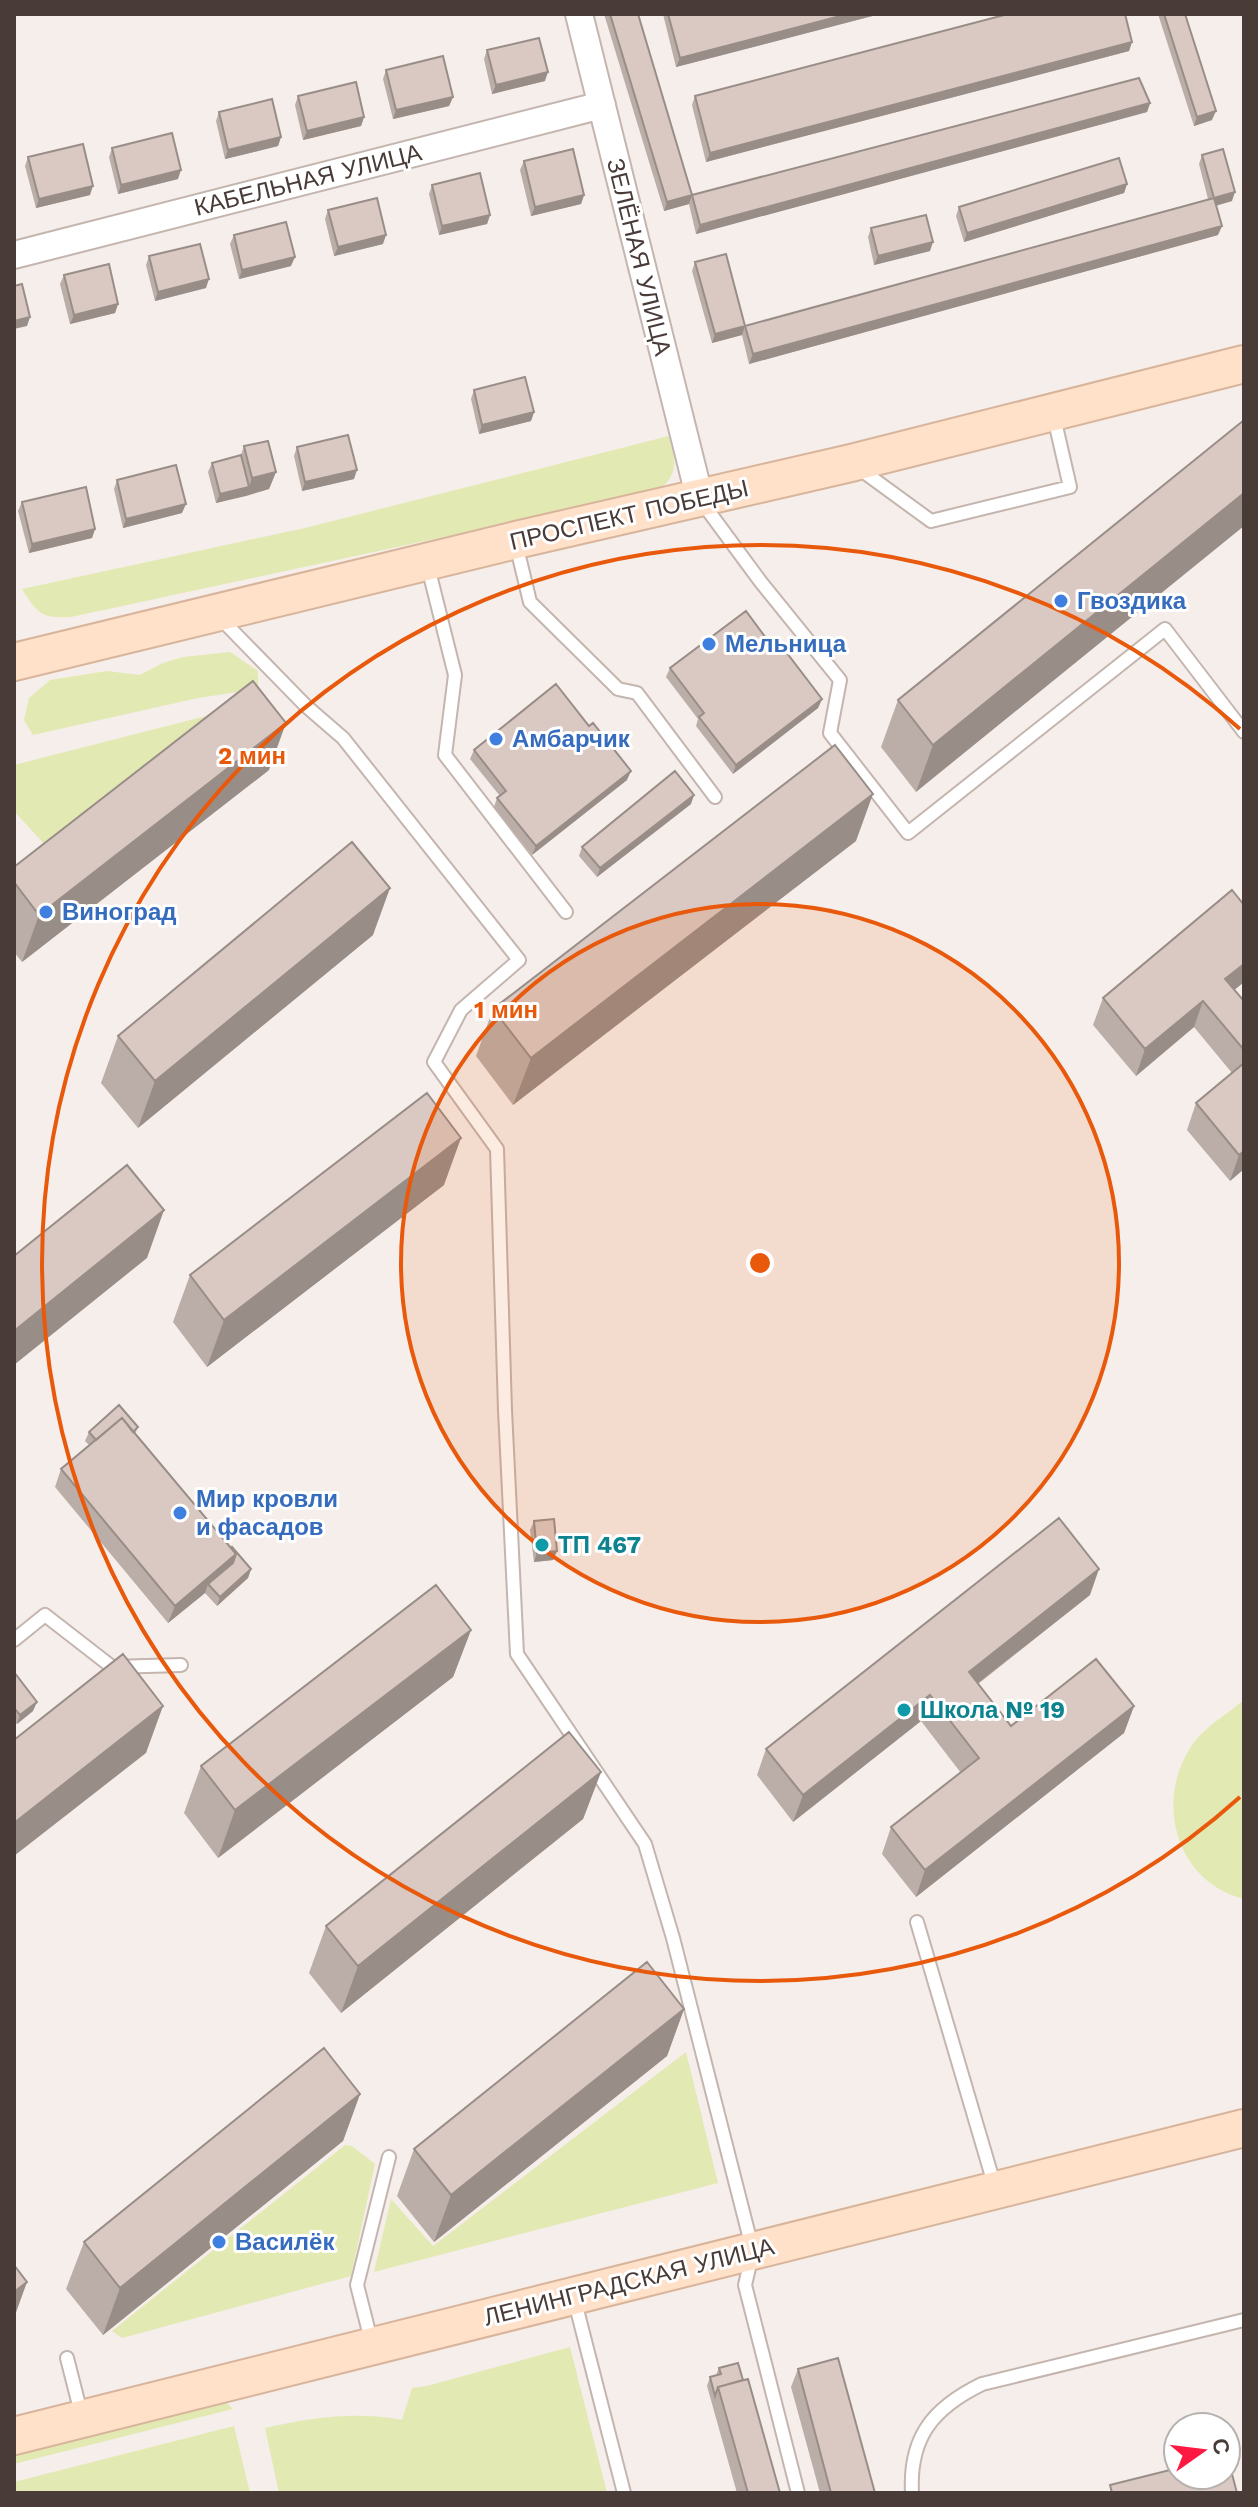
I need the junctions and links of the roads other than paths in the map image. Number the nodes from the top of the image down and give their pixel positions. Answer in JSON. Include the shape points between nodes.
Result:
{"nodes":[{"id":1,"x":579,"y":14,"type":"edge"},
{"id":2,"x":602,"y":105,"type":"junction"},
{"id":3,"x":14,"y":255,"type":"edge"},
{"id":4,"x":1244,"y":364,"type":"edge"},
{"id":5,"x":1053,"y":412,"type":"junction"},
{"id":6,"x":851,"y":463,"type":"junction"},
{"id":7,"x":700,"y":499,"type":"junction"},
{"id":8,"x":516,"y":540,"type":"junction"},
{"id":9,"x":427,"y":563,"type":"junction"},
{"id":10,"x":215,"y":613,"type":"junction"},
{"id":11,"x":14,"y":662,"type":"edge"},
{"id":12,"x":1244,"y":732,"type":"edge"},
{"id":13,"x":715,"y":797,"type":"dead end"},
{"id":14,"x":566,"y":912,"type":"dead end"},
{"id":15,"x":14,"y":1640,"type":"edge"},
{"id":16,"x":181,"y":1665,"type":"dead end"},
{"id":17,"x":917,"y":1922,"type":"dead end"},
{"id":18,"x":1244,"y":2128,"type":"edge"},
{"id":19,"x":389,"y":2157,"type":"dead end"},
{"id":20,"x":996,"y":2190,"type":"junction"},
{"id":21,"x":753,"y":2251,"type":"junction"},
{"id":22,"x":573,"y":2296,"type":"junction"},
{"id":23,"x":1244,"y":2320,"type":"edge"},
{"id":24,"x":373,"y":2346,"type":"junction"},
{"id":25,"x":67,"y":2358,"type":"dead end"},
{"id":26,"x":83,"y":2419,"type":"junction"},
{"id":27,"x":14,"y":2436,"type":"edge"},
{"id":28,"x":624,"y":2493,"type":"edge"},
{"id":29,"x":798,"y":2493,"type":"edge"},
{"id":30,"x":912,"y":2493,"type":"edge"}],
"edges":[{"from":1,"to":2,"type":"street","name":"ЗЕЛЁНАЯ УЛИЦА"},
{"from":2,"to":3,"type":"street","name":"КАБЕЛЬНАЯ УЛИЦА"},
{"from":2,"to":7,"type":"street","name":"ЗЕЛЁНАЯ УЛИЦА"},
{"from":4,"to":5,"type":"street","name":"ПРОСПЕКТ ПОБЕДЫ"},
{"from":5,"to":6,"type":"street","name":"ПРОСПЕКТ ПОБЕДЫ"},
{"from":5,"to":6,"type":"lane","via":[[1070,487],[931,521]]},
{"from":6,"to":7,"type":"street","name":"ПРОСПЕКТ ПОБЕДЫ"},
{"from":7,"to":8,"type":"street","name":"ПРОСПЕКТ ПОБЕДЫ"},
{"from":7,"to":12,"type":"lane","via":[[840,680],[830,733],[908,833],[1165,629]]},
{"from":8,"to":9,"type":"street","name":"ПРОСПЕКТ ПОБЕДЫ"},
{"from":8,"to":13,"type":"lane","via":[[530,602],[618,689],[637,693]]},
{"from":9,"to":10,"type":"street","name":"ПРОСПЕКТ ПОБЕДЫ"},
{"from":9,"to":14,"type":"lane","via":[[455,675],[445,755]]},
{"from":10,"to":11,"type":"street","name":"ПРОСПЕКТ ПОБЕДЫ"},
{"from":10,"to":21,"type":"lane","via":[[343,738],[519,960],[461,1010],[434,1062],[497,1149],[517,1654],[645,1844]]},
{"from":15,"to":16,"type":"lane","via":[[45,1615],[112,1667]]},
{"from":17,"to":20,"type":"lane"},
{"from":18,"to":20,"type":"street","name":"ЛЕНИНГРАДСКАЯ УЛИЦА"},
{"from":19,"to":24,"type":"lane","via":[[357,2285]]},
{"from":20,"to":21,"type":"street","name":"ЛЕНИНГРАДСКАЯ УЛИЦА"},
{"from":21,"to":22,"type":"street","name":"ЛЕНИНГРАДСКАЯ УЛИЦА"},
{"from":21,"to":29,"type":"lane","via":[[745,2285]]},
{"from":22,"to":24,"type":"street","name":"ЛЕНИНГРАДСКАЯ УЛИЦА"},
{"from":22,"to":28,"type":"lane"},
{"from":23,"to":30,"type":"lane","via":[[982,2384],[960,2395],[940,2411],[921,2438],[911,2472]]},
{"from":24,"to":26,"type":"street","name":"ЛЕНИНГРАДСКАЯ УЛИЦА"},
{"from":25,"to":26,"type":"lane"},
{"from":26,"to":27,"type":"street","name":"ЛЕНИНГРАДСКАЯ УЛИЦА"}]}
